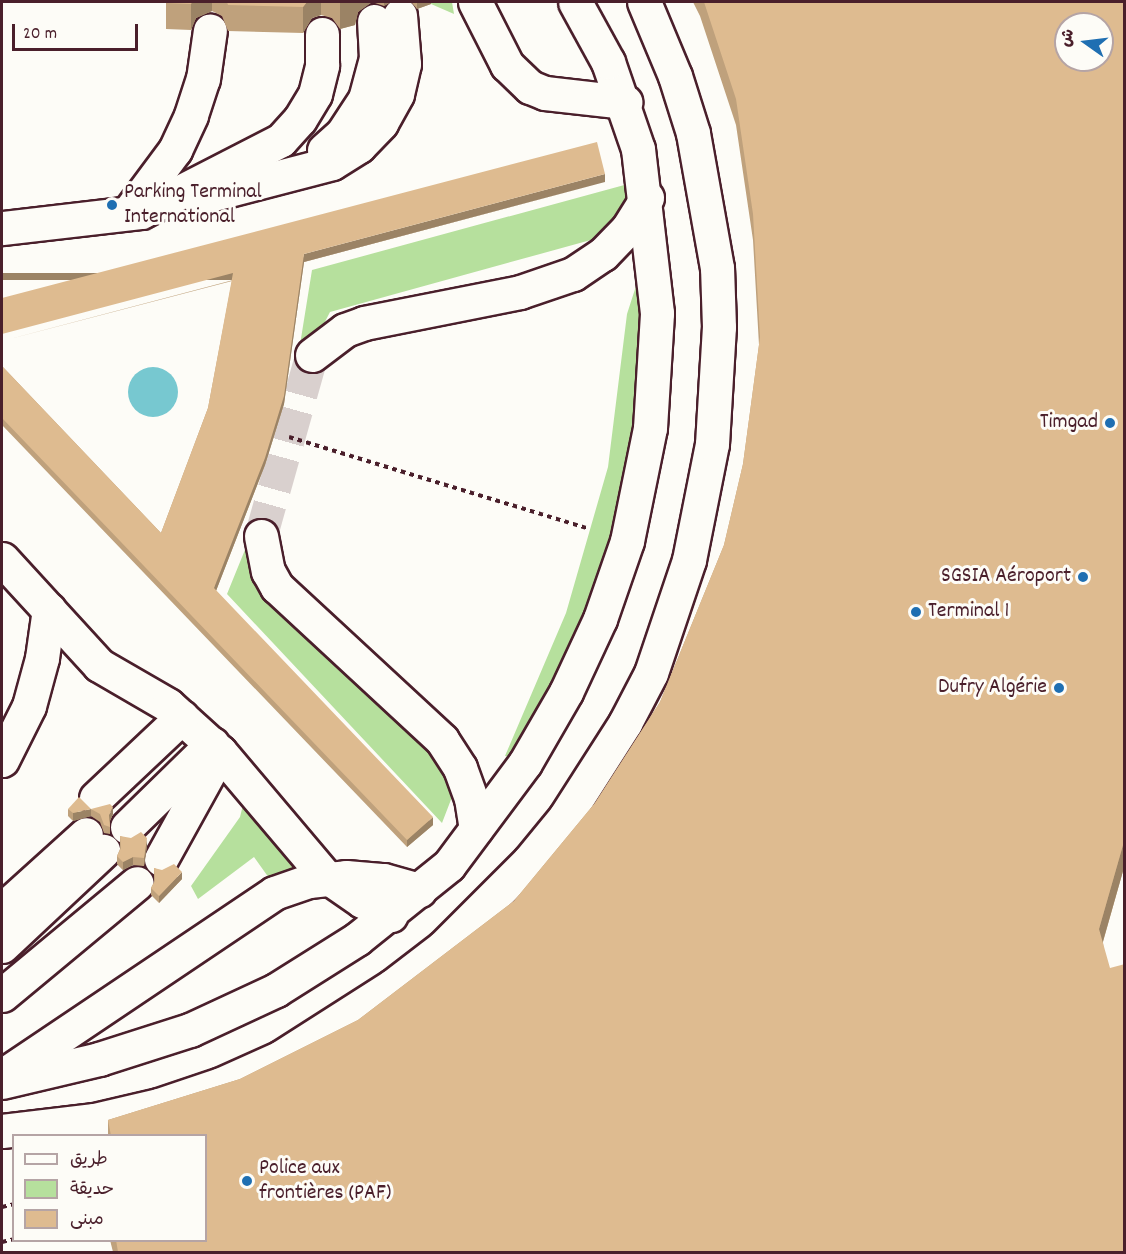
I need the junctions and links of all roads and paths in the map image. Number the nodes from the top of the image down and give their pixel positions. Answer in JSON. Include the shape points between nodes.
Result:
{"nodes":[{"id":1,"x":475,"y":2,"type":"edge"},
{"id":2,"x":575,"y":2,"type":"edge"},
{"id":3,"x":644,"y":2,"type":"edge"},
{"id":4,"x":210,"y":30,"type":"dead end"},
{"id":5,"x":322,"y":34,"type":"dead end"},
{"id":6,"x":625,"y":102,"type":"junction"},
{"id":7,"x":647,"y":198,"type":"junction"},
{"id":8,"x":135,"y":213,"type":"junction"},
{"id":9,"x":2,"y":228,"type":"edge"},
{"id":10,"x":312,"y":355,"type":"tunnel mouth"},
{"id":11,"x":289,"y":437,"type":"dead end"},
{"id":12,"x":261,"y":536,"type":"tunnel mouth"},
{"id":13,"x":627,"y":541,"type":"junction"},
{"id":14,"x":2,"y":559,"type":"edge"},
{"id":15,"x":49,"y":609,"type":"junction"},
{"id":16,"x":203,"y":736,"type":"junction"},
{"id":17,"x":2,"y":760,"type":"edge"},
{"id":18,"x":129,"y":828,"type":"junction"},
{"id":19,"x":476,"y":829,"type":"junction"},
{"id":20,"x":104,"y":851,"type":"junction"},
{"id":21,"x":330,"y":879,"type":"junction"},
{"id":22,"x":2,"y":887,"type":"edge"},
{"id":23,"x":420,"y":890,"type":"junction"},
{"id":24,"x":2,"y":910,"type":"edge"},
{"id":25,"x":391,"y":915,"type":"junction"},
{"id":26,"x":2,"y":946,"type":"edge"},
{"id":27,"x":2,"y":975,"type":"edge"},
{"id":28,"x":2,"y":995,"type":"edge"},
{"id":29,"x":2,"y":1076,"type":"edge"},
{"id":30,"x":2,"y":1082,"type":"edge"},
{"id":31,"x":2,"y":1131,"type":"edge"}],
"edges":[{"from":1,"to":6,"type":"main road","via":[[507,65],[530,87],[545,93]]},
{"from":2,"to":6,"type":"main road"},
{"from":3,"to":31,"type":"main road","via":[[675,76],[693,133],[717,268],[719,327],[712,444],[694,537],[672,617],[651,673],[625,723],[565,817],[529,861],[451,939],[392,986],[281,1057],[221,1084],[159,1105],[105,1117]]},
{"from":4,"to":8,"type":"main road","via":[[203,79],[191,115]]},
{"from":5,"to":8,"type":"main road","via":[[322,65],[315,94],[300,119],[280,140]]},
{"from":6,"to":7,"type":"main road"},
{"from":7,"to":10,"type":"main road","via":[[603,254],[573,274],[520,292],[364,323],[345,330]]},
{"from":7,"to":13,"type":"main road","via":[[657,313],[650,428]]},
{"from":8,"to":8,"type":"main road","via":[[299,149],[318,134],[346,95],[376,20],[404,64],[397,94],[381,123],[359,146],[332,163]]},
{"from":8,"to":9,"type":"main road"},
{"from":11,"to":13,"type":"path"},
{"from":12,"to":19,"type":"main road","via":[[268,572],[277,587],[442,740],[460,768],[471,798]]},
{"from":13,"to":19,"type":"main road","via":[[600,619],[566,692],[525,763]]},
{"from":14,"to":15,"type":"main road"},
{"from":15,"to":16,"type":"main road","via":[[99,665],[153,695]]},
{"from":15,"to":17,"type":"main road","via":[[42,658],[29,706]]},
{"from":16,"to":18,"type":"main road"},
{"from":16,"to":18,"type":"main road"},
{"from":16,"to":18,"type":"main road"},
{"from":16,"to":21,"type":"main road"},
{"from":19,"to":23,"type":"main road","via":[[449,865]]},
{"from":20,"to":22,"type":"main road"},
{"from":20,"to":24,"type":"main road"},
{"from":20,"to":26,"type":"main road"},
{"from":20,"to":27,"type":"main road"},
{"from":20,"to":28,"type":"main road"},
{"from":21,"to":23,"type":"main road","via":[[384,880]]},
{"from":21,"to":25,"type":"main road"},
{"from":21,"to":29,"type":"main road","via":[[309,881],[274,893]]},
{"from":23,"to":25,"type":"main road"},
{"from":25,"to":30,"type":"main road","via":[[318,966],[234,1012],[145,1046]]}]}
